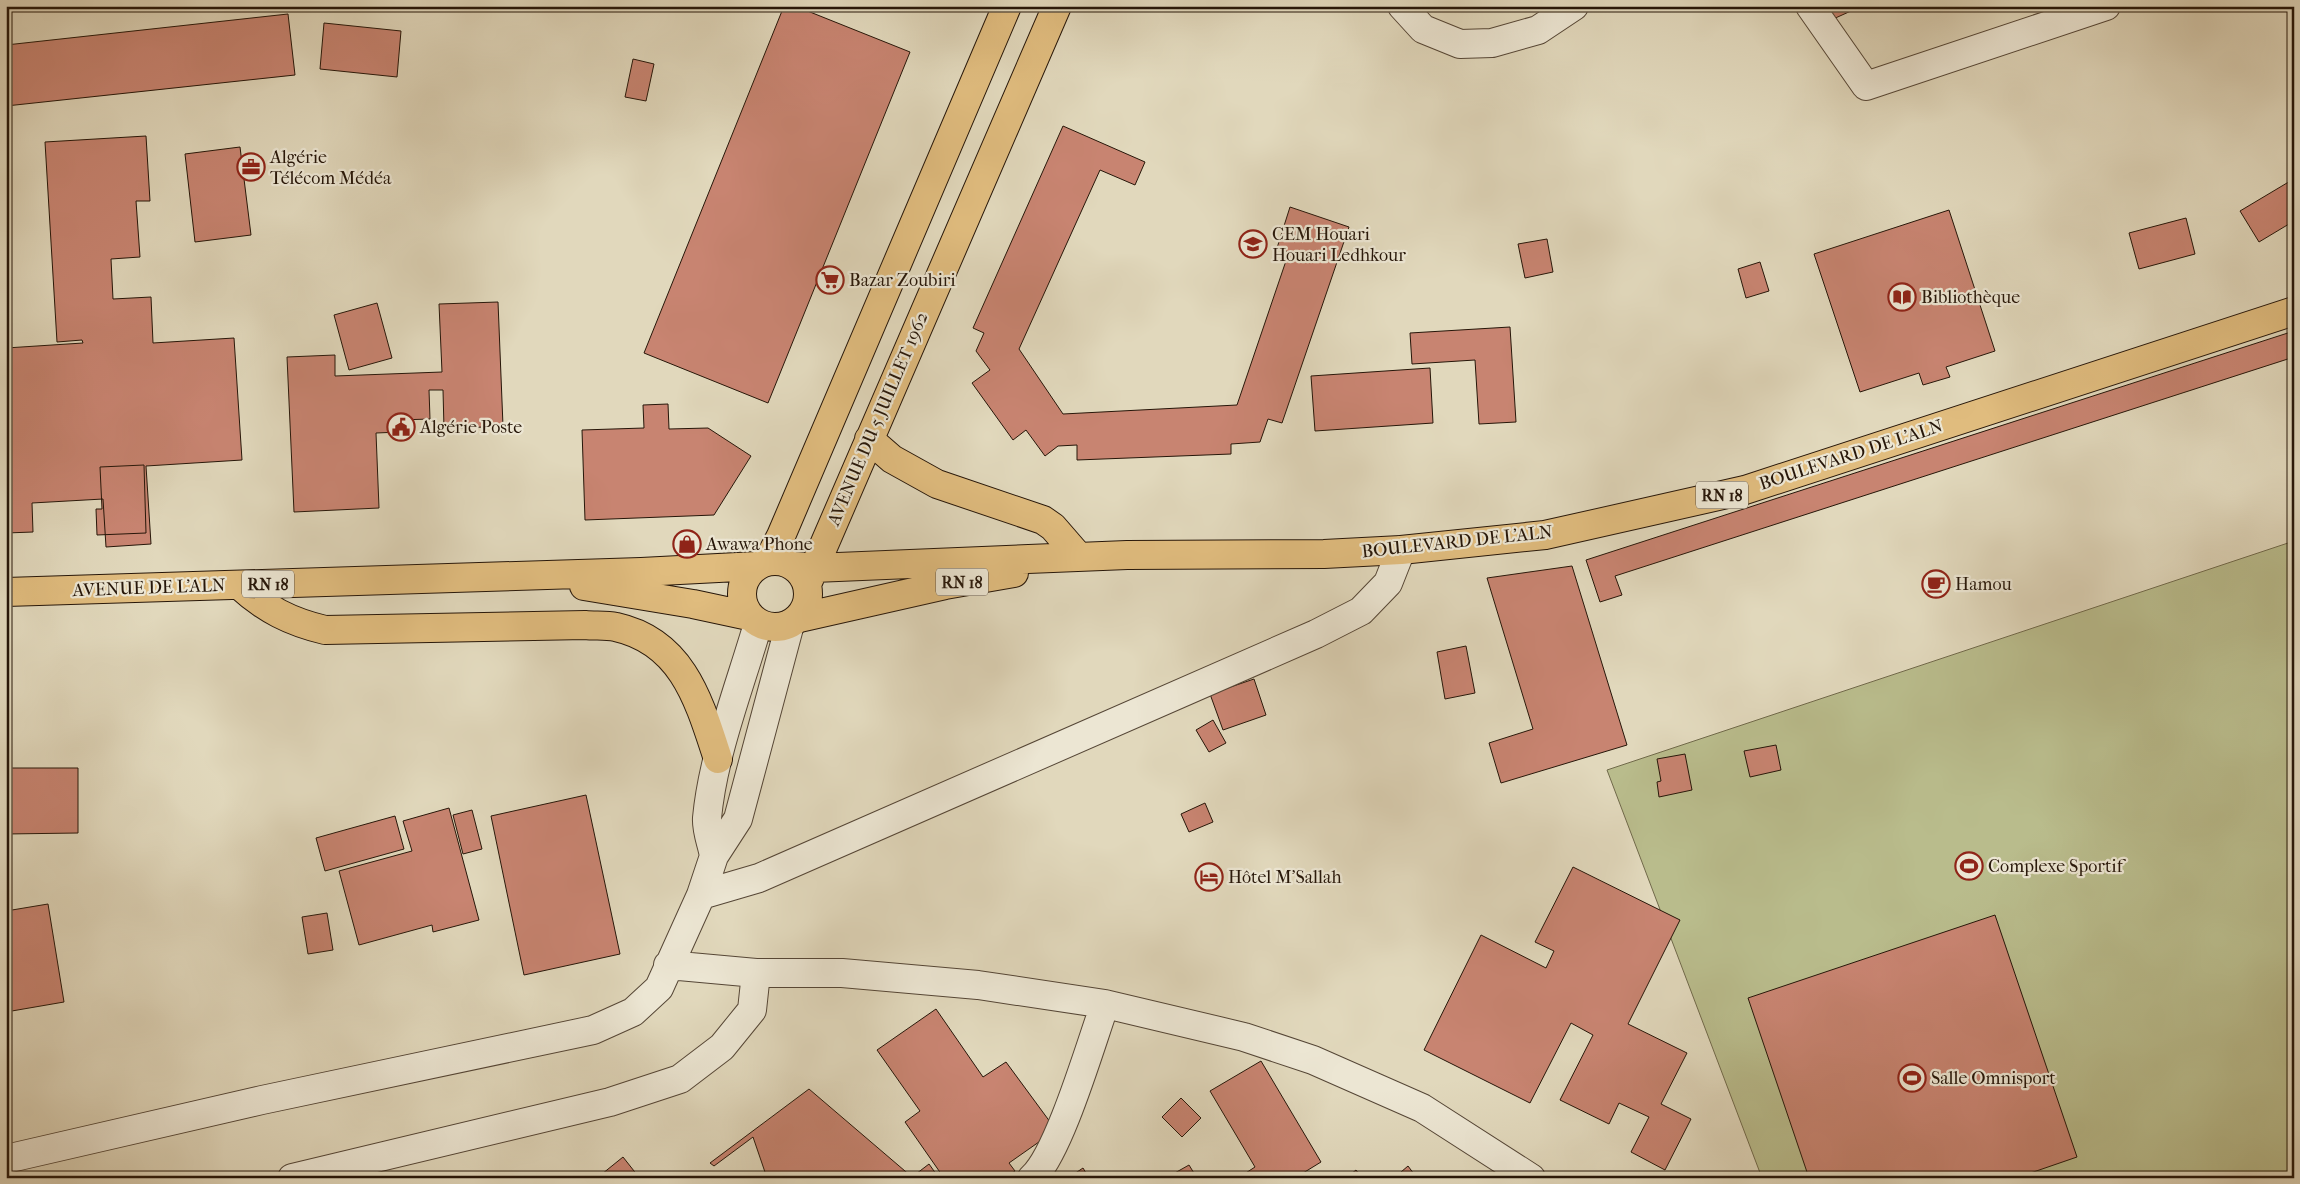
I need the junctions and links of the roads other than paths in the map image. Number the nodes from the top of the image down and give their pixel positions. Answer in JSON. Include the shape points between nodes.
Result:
{"nodes":[{"id":1,"x":1007,"y":6,"type":"edge"},
{"id":2,"x":1056,"y":6,"type":"edge"},
{"id":3,"x":1402,"y":6,"type":"edge"},
{"id":4,"x":1574,"y":6,"type":"edge"},
{"id":5,"x":1810,"y":6,"type":"edge"},
{"id":6,"x":2106,"y":6,"type":"edge"},
{"id":7,"x":2294,"y":311,"type":"edge"},
{"id":8,"x":869,"y":439,"type":"junction"},
{"id":9,"x":1401,"y":550,"type":"junction"},
{"id":10,"x":1127,"y":555,"type":"junction"},
{"id":11,"x":1079,"y":557,"type":"junction"},
{"id":12,"x":762,"y":564,"type":"junction"},
{"id":13,"x":805,"y":573,"type":"junction"},
{"id":14,"x":531,"y":576,"type":"junction"},
{"id":15,"x":239,"y":585,"type":"junction"},
{"id":16,"x":6,"y":592,"type":"edge"},
{"id":17,"x":754,"y":620,"type":"junction"},
{"id":18,"x":795,"y":621,"type":"junction"},
{"id":19,"x":718,"y":759,"type":"junction"},
{"id":20,"x":714,"y":856,"type":"junction"},
{"id":21,"x":701,"y":895,"type":"junction"},
{"id":22,"x":668,"y":965,"type":"junction"},
{"id":23,"x":756,"y":973,"type":"junction"},
{"id":24,"x":1105,"y":1004,"type":"junction"},
{"id":25,"x":6,"y":1159,"type":"edge"},
{"id":26,"x":292,"y":1178,"type":"edge"},
{"id":27,"x":1032,"y":1178,"type":"edge"},
{"id":28,"x":1531,"y":1178,"type":"edge"}],
"edges":[{"from":1,"to":12,"type":"main road","via":[[782,536]]},
{"from":2,"to":8,"type":"main road","name":"AVENUE DU 5 JUILLET 1962"},
{"from":3,"to":4,"type":"street","via":[[1423,29],[1460,44],[1492,43],[1538,30]]},
{"from":5,"to":6,"type":"street","via":[[1866,86]]},
{"from":7,"to":9,"type":"main road","name":"BOULEVARD DE L'ALN","number":"RN 18","via":[[1744,490],[1545,535]]},
{"from":8,"to":11,"type":"main road","via":[[892,459],[937,484],[1043,520]]},
{"from":8,"to":13,"type":"main road","name":"AVENUE DU 5 JUILLET 1962"},
{"from":9,"to":10,"type":"main road","name":"BOULEVARD DE L'ALN","number":"RN 18","via":[[1324,554]]},
{"from":9,"to":21,"type":"street","via":[[1388,583],[1361,611],[1316,634],[768,874]]},
{"from":10,"to":11,"type":"main road","number":"RN 18"},
{"from":10,"to":18,"type":"main road","number":"RN 18","via":[[945,586]]},
{"from":11,"to":13,"type":"main road","number":"RN 18"},
{"from":12,"to":13,"type":"main road","via":[[782,561]]},
{"from":12,"to":14,"type":"main road","number":"RN 18"},
{"from":12,"to":17,"type":"main road","via":[[747,576],[742,589],[743,603]]},
{"from":13,"to":18,"type":"main road","via":[[809,596],[806,608]]},
{"from":14,"to":15,"type":"main road","name":"AVENUE DE L'ALN","number":"RN 18"},
{"from":14,"to":17,"type":"main road","number":"RN 18","via":[[693,604]]},
{"from":15,"to":16,"type":"main road","name":"AVENUE DE L'ALN","number":"RN 18"},
{"from":15,"to":19,"type":"main road","via":[[278,615],[301,625],[325,630],[585,625],[614,626],[641,634],[665,650],[684,672]]},
{"from":17,"to":18,"type":"main road","via":[[780,628]]},
{"from":17,"to":19,"type":"street"},
{"from":18,"to":20,"type":"street","via":[[738,819]]},
{"from":19,"to":20,"type":"street","via":[[707,820]]},
{"from":20,"to":21,"type":"street"},
{"from":21,"to":22,"type":"street"},
{"from":22,"to":23,"type":"street"},
{"from":22,"to":25,"type":"street","via":[[659,988],[633,1012],[593,1030],[262,1100]]},
{"from":23,"to":24,"type":"street","via":[[842,973],[958,983]]},
{"from":23,"to":26,"type":"street","via":[[752,1010],[722,1047],[680,1079],[610,1102]]},
{"from":24,"to":27,"type":"street","via":[[1060,1130]]},
{"from":24,"to":28,"type":"street","via":[[1244,1037],[1313,1060],[1422,1108]]}]}
